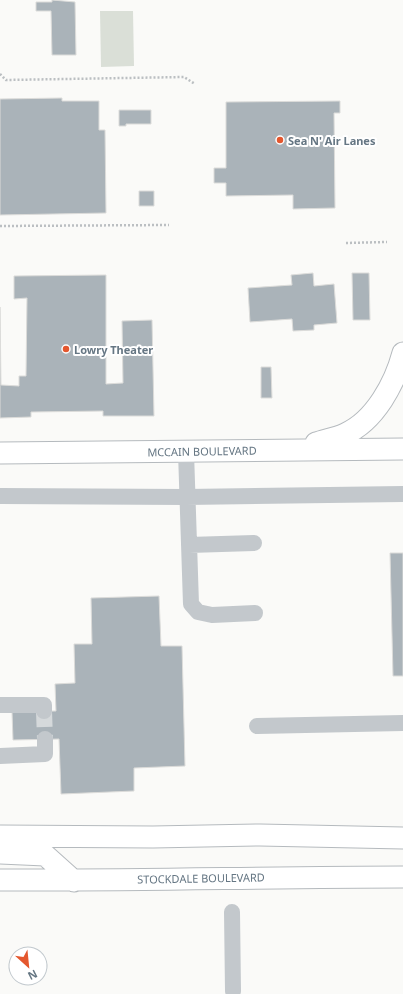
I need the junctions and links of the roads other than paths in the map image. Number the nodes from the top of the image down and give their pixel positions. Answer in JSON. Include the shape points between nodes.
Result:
{"nodes":[{"id":1,"x":403,"y":353,"type":"edge"},
{"id":2,"x":403,"y":448,"type":"edge"},
{"id":3,"x":277,"y":450,"type":"junction"},
{"id":4,"x":186,"y":452,"type":"junction"},
{"id":5,"x":0,"y":453,"type":"edge"},
{"id":6,"x":403,"y":494,"type":"edge"},
{"id":7,"x":0,"y":496,"type":"edge"},
{"id":8,"x":186,"y":497,"type":"junction"},
{"id":9,"x":254,"y":543,"type":"dead end"},
{"id":10,"x":189,"y":545,"type":"junction"},
{"id":11,"x":255,"y":613,"type":"dead end"},
{"id":12,"x":0,"y":705,"type":"edge"},
{"id":13,"x":44,"y":711,"type":"dead end"},
{"id":14,"x":403,"y":723,"type":"edge"},
{"id":15,"x":257,"y":726,"type":"dead end"},
{"id":16,"x":45,"y":739,"type":"tunnel mouth"},
{"id":17,"x":0,"y":756,"type":"edge"},
{"id":18,"x":0,"y":836,"type":"edge"},
{"id":19,"x":403,"y":838,"type":"edge"},
{"id":20,"x":0,"y":853,"type":"edge"},
{"id":21,"x":403,"y":877,"type":"edge"},
{"id":22,"x":0,"y":880,"type":"edge"},
{"id":23,"x":74,"y":881,"type":"junction"},
{"id":24,"x":232,"y":912,"type":"dead end"},
{"id":25,"x":233,"y":991,"type":"dead end"}],
"edges":[{"from":1,"to":3,"type":"main road","via":[[398,371],[387,393],[367,418],[347,433],[309,445]]},
{"from":2,"to":3,"type":"main road","name":"MCCAIN BOULEVARD"},
{"from":3,"to":4,"type":"main road","name":"MCCAIN BOULEVARD"},
{"from":4,"to":5,"type":"main road","name":"MCCAIN BOULEVARD"},
{"from":4,"to":8,"type":"street"},
{"from":6,"to":8,"type":"street"},
{"from":7,"to":8,"type":"street"},
{"from":8,"to":10,"type":"street"},
{"from":9,"to":10,"type":"street"},
{"from":10,"to":11,"type":"street","via":[[191,604],[198,612],[212,615]]},
{"from":12,"to":13,"type":"street","via":[[44,705]]},
{"from":14,"to":15,"type":"street"},
{"from":16,"to":17,"type":"street","via":[[45,754]]},
{"from":18,"to":19,"type":"main road","via":[[260,835]]},
{"from":20,"to":23,"type":"main road","via":[[45,855]]},
{"from":21,"to":23,"type":"main road","name":"STOCKDALE BOULEVARD"},
{"from":22,"to":23,"type":"main road","name":"STOCKDALE BOULEVARD"},
{"from":24,"to":25,"type":"street"}]}
